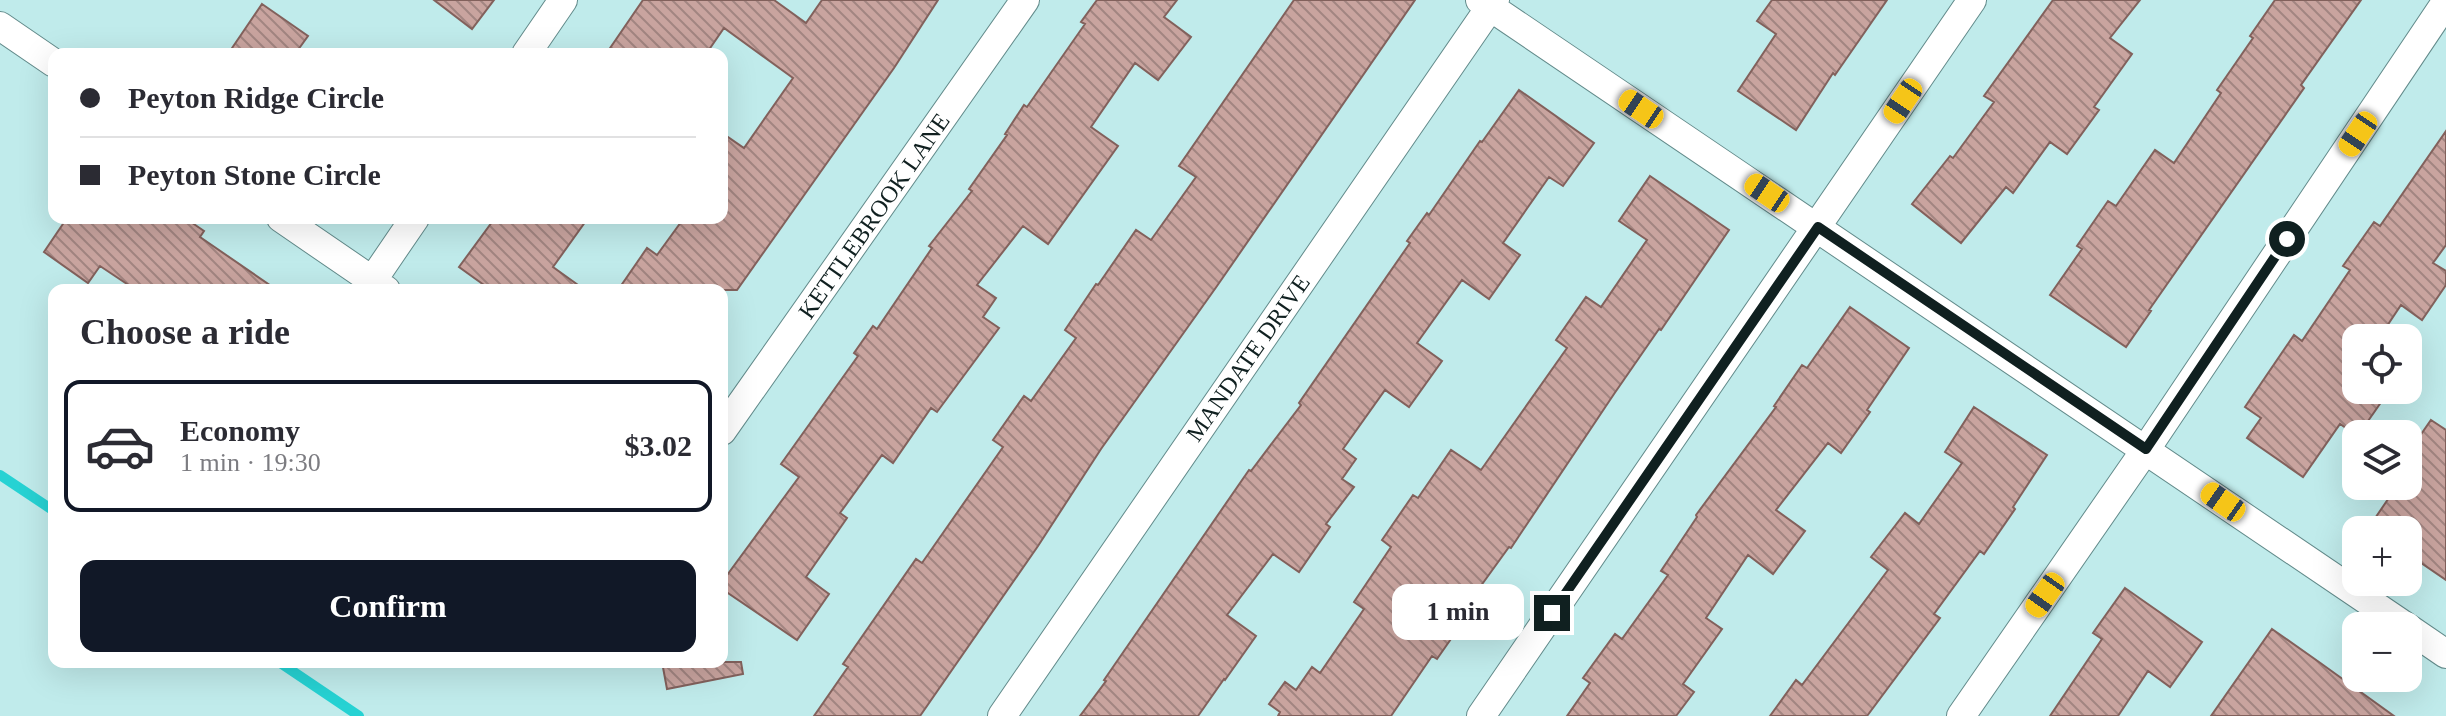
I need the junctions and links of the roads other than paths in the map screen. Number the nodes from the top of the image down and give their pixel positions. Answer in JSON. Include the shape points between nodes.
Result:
{"nodes":[{"id":1,"x":563,"y":0,"type":"edge"},
{"id":2,"x":1025,"y":0,"type":"edge"},
{"id":3,"x":1972,"y":0,"type":"edge"},
{"id":4,"x":1488,"y":2,"type":"edge"},
{"id":5,"x":2446,"y":2,"type":"edge"},
{"id":6,"x":0,"y":26,"type":"edge"},
{"id":7,"x":530,"y":48,"type":"edge"},
{"id":8,"x":48,"y":59,"type":"edge"},
{"id":9,"x":290,"y":224,"type":"edge"},
{"id":10,"x":412,"y":224,"type":"edge"},
{"id":11,"x":1818,"y":227,"type":"junction"},
{"id":12,"x":378,"y":284,"type":"edge"},
{"id":13,"x":380,"y":284,"type":"edge"},
{"id":14,"x":728,"y":422,"type":"edge"},
{"id":15,"x":2146,"y":449,"type":"junction"},
{"id":16,"x":2385,"y":612,"type":"edge"},
{"id":17,"x":2422,"y":637,"type":"edge"},
{"id":18,"x":2446,"y":654,"type":"edge"},
{"id":19,"x":1002,"y":716,"type":"edge"},
{"id":20,"x":1481,"y":716,"type":"edge"},
{"id":21,"x":1961,"y":716,"type":"edge"}],
"edges":[{"from":1,"to":7,"type":"street"},
{"from":2,"to":14,"type":"street","name":"KETTLEBROOK LANE"},
{"from":3,"to":11,"type":"street"},
{"from":4,"to":11,"type":"street"},
{"from":4,"to":19,"type":"street","name":"MANDATE DRIVE"},
{"from":5,"to":15,"type":"street"},
{"from":6,"to":8,"type":"street"},
{"from":9,"to":12,"type":"street"},
{"from":10,"to":13,"type":"street"},
{"from":11,"to":15,"type":"street"},
{"from":11,"to":20,"type":"street"},
{"from":15,"to":16,"type":"street"},
{"from":15,"to":21,"type":"street"},
{"from":17,"to":18,"type":"street"}]}
